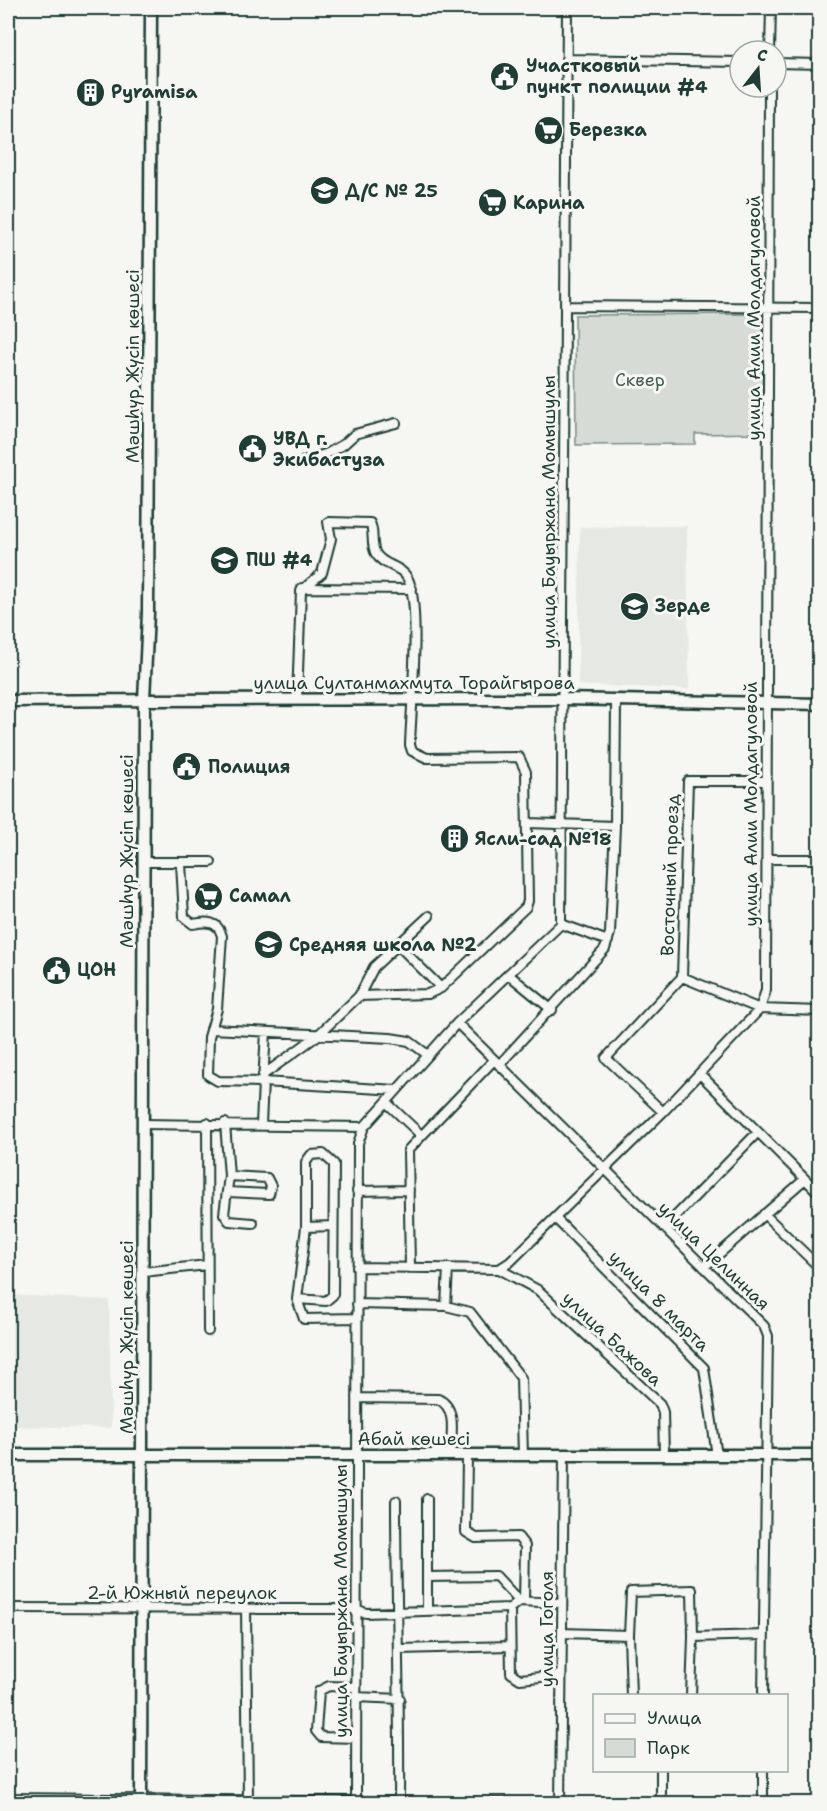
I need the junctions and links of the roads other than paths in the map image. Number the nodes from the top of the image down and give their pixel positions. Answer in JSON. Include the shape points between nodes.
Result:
{"nodes":[{"id":1,"x":151,"y":8,"type":"edge"},
{"id":2,"x":567,"y":8,"type":"edge"},
{"id":3,"x":771,"y":8,"type":"edge"},
{"id":4,"x":770,"y":39,"type":"edge"},
{"id":5,"x":566,"y":59,"type":"junction"},
{"id":6,"x":728,"y":62,"type":"edge"},
{"id":7,"x":788,"y":63,"type":"edge"},
{"id":8,"x":819,"y":64,"type":"edge"},
{"id":9,"x":769,"y":99,"type":"edge"},
{"id":10,"x":565,"y":306,"type":"junction"},
{"id":11,"x":769,"y":307,"type":"junction"},
{"id":12,"x":819,"y":308,"type":"edge"},
{"id":13,"x":396,"y":423,"type":"dead end"},
{"id":14,"x":304,"y":461,"type":"dead end"},
{"id":15,"x":302,"y":588,"type":"junction"},
{"id":16,"x":412,"y":589,"type":"junction"},
{"id":17,"x":297,"y":699,"type":"junction"},
{"id":18,"x":411,"y":699,"type":"junction"},
{"id":19,"x":562,"y":699,"type":"junction"},
{"id":20,"x":144,"y":700,"type":"junction"},
{"id":21,"x":616,"y":700,"type":"junction"},
{"id":22,"x":8,"y":701,"type":"edge"},
{"id":23,"x":765,"y":704,"type":"junction"},
{"id":24,"x":819,"y":704,"type":"edge"},
{"id":25,"x":766,"y":781,"type":"junction"},
{"id":26,"x":528,"y":823,"type":"junction"},
{"id":27,"x":561,"y":824,"type":"junction"},
{"id":28,"x":615,"y":826,"type":"junction"},
{"id":29,"x":819,"y":859,"type":"edge"},
{"id":30,"x":767,"y":860,"type":"junction"},
{"id":31,"x":144,"y":862,"type":"junction"},
{"id":32,"x":211,"y":862,"type":"dead end"},
{"id":33,"x":181,"y":863,"type":"junction"},
{"id":34,"x":429,"y":916,"type":"dead end"},
{"id":35,"x":561,"y":924,"type":"junction"},
{"id":36,"x":608,"y":941,"type":"junction"},
{"id":37,"x":397,"y":944,"type":"junction"},
{"id":38,"x":508,"y":974,"type":"junction"},
{"id":39,"x":682,"y":977,"type":"junction"},
{"id":40,"x":441,"y":988,"type":"junction"},
{"id":41,"x":359,"y":996,"type":"junction"},
{"id":42,"x":760,"y":1009,"type":"junction"},
{"id":43,"x":552,"y":1010,"type":"junction"},
{"id":44,"x":819,"y":1011,"type":"edge"},
{"id":45,"x":457,"y":1023,"type":"junction"},
{"id":46,"x":211,"y":1029,"type":"junction"},
{"id":47,"x":266,"y":1032,"type":"junction"},
{"id":48,"x":316,"y":1036,"type":"junction"},
{"id":49,"x":428,"y":1054,"type":"junction"},
{"id":50,"x":497,"y":1063,"type":"junction"},
{"id":51,"x":700,"y":1074,"type":"junction"},
{"id":52,"x":263,"y":1078,"type":"junction"},
{"id":53,"x":397,"y":1090,"type":"junction"},
{"id":54,"x":386,"y":1102,"type":"junction"},
{"id":55,"x":663,"y":1112,"type":"junction"},
{"id":56,"x":207,"y":1123,"type":"junction"},
{"id":57,"x":225,"y":1123,"type":"junction"},
{"id":58,"x":143,"y":1124,"type":"junction"},
{"id":59,"x":261,"y":1124,"type":"junction"},
{"id":60,"x":364,"y":1127,"type":"junction"},
{"id":61,"x":758,"y":1132,"type":"junction"},
{"id":62,"x":421,"y":1135,"type":"junction"},
{"id":63,"x":604,"y":1169,"type":"junction"},
{"id":64,"x":229,"y":1176,"type":"junction"},
{"id":65,"x":805,"y":1179,"type":"junction"},
{"id":66,"x":409,"y":1190,"type":"junction"},
{"id":67,"x":357,"y":1191,"type":"junction"},
{"id":68,"x":228,"y":1192,"type":"junction"},
{"id":69,"x":819,"y":1194,"type":"edge"},
{"id":70,"x":764,"y":1214,"type":"junction"},
{"id":71,"x":555,"y":1218,"type":"junction"},
{"id":72,"x":253,"y":1223,"type":"dead end"},
{"id":73,"x":333,"y":1226,"type":"junction"},
{"id":74,"x":306,"y":1227,"type":"junction"},
{"id":75,"x":664,"y":1228,"type":"junction"},
{"id":76,"x":207,"y":1265,"type":"junction"},
{"id":77,"x":357,"y":1267,"type":"junction"},
{"id":78,"x":704,"y":1267,"type":"junction"},
{"id":79,"x":410,"y":1268,"type":"junction"},
{"id":80,"x":448,"y":1268,"type":"junction"},
{"id":81,"x":819,"y":1268,"type":"edge"},
{"id":82,"x":499,"y":1269,"type":"junction"},
{"id":83,"x":143,"y":1272,"type":"junction"},
{"id":84,"x":297,"y":1299,"type":"junction"},
{"id":85,"x":357,"y":1304,"type":"junction"},
{"id":86,"x":446,"y":1306,"type":"junction"},
{"id":87,"x":357,"y":1318,"type":"junction"},
{"id":88,"x":208,"y":1331,"type":"dead end"},
{"id":89,"x":357,"y":1398,"type":"junction"},
{"id":90,"x":8,"y":1455,"type":"edge"},
{"id":91,"x":143,"y":1455,"type":"junction"},
{"id":92,"x":357,"y":1455,"type":"junction"},
{"id":93,"x":819,"y":1455,"type":"edge"},
{"id":94,"x":450,"y":1456,"type":"junction"},
{"id":95,"x":467,"y":1456,"type":"junction"},
{"id":96,"x":523,"y":1456,"type":"junction"},
{"id":97,"x":564,"y":1456,"type":"junction"},
{"id":98,"x":664,"y":1456,"type":"junction"},
{"id":99,"x":717,"y":1456,"type":"junction"},
{"id":100,"x":767,"y":1456,"type":"junction"},
{"id":101,"x":427,"y":1499,"type":"dead end"},
{"id":102,"x":396,"y":1501,"type":"dead end"},
{"id":103,"x":427,"y":1576,"type":"junction"},
{"id":104,"x":522,"y":1601,"type":"junction"},
{"id":105,"x":562,"y":1603,"type":"junction"},
{"id":106,"x":8,"y":1608,"type":"edge"},
{"id":107,"x":140,"y":1608,"type":"junction"},
{"id":108,"x":246,"y":1608,"type":"junction"},
{"id":109,"x":510,"y":1608,"type":"junction"},
{"id":110,"x":356,"y":1609,"type":"junction"},
{"id":111,"x":427,"y":1611,"type":"junction"},
{"id":112,"x":396,"y":1612,"type":"junction"},
{"id":113,"x":562,"y":1633,"type":"junction"},
{"id":114,"x":629,"y":1635,"type":"junction"},
{"id":115,"x":764,"y":1635,"type":"junction"},
{"id":116,"x":693,"y":1637,"type":"junction"},
{"id":117,"x":510,"y":1646,"type":"junction"},
{"id":118,"x":400,"y":1649,"type":"junction"},
{"id":119,"x":561,"y":1676,"type":"junction"},
{"id":120,"x":356,"y":1687,"type":"junction"},
{"id":121,"x":631,"y":1694,"type":"edge"},
{"id":122,"x":691,"y":1694,"type":"edge"},
{"id":123,"x":764,"y":1694,"type":"edge"},
{"id":124,"x":356,"y":1697,"type":"junction"},
{"id":125,"x":400,"y":1699,"type":"junction"},
{"id":126,"x":356,"y":1738,"type":"junction"},
{"id":127,"x":661,"y":1772,"type":"edge"},
{"id":128,"x":763,"y":1772,"type":"edge"},
{"id":129,"x":8,"y":1798,"type":"edge"},
{"id":130,"x":248,"y":1800,"type":"junction"},
{"id":131,"x":356,"y":1800,"type":"junction"},
{"id":132,"x":399,"y":1800,"type":"junction"},
{"id":133,"x":141,"y":1801,"type":"edge"},
{"id":134,"x":485,"y":1802,"type":"edge"},
{"id":135,"x":560,"y":1803,"type":"edge"},
{"id":136,"x":610,"y":1803,"type":"edge"},
{"id":137,"x":661,"y":1803,"type":"edge"},
{"id":138,"x":763,"y":1803,"type":"edge"}],
"edges":[{"from":1,"to":20,"type":"main road","name":"Мәшһүр Жүсіп көшесі"},
{"from":2,"to":5,"type":"street","name":"улица Бауыржана Момышулы"},
{"from":3,"to":4,"type":"street"},
{"from":5,"to":6,"type":"street"},
{"from":5,"to":10,"type":"street","name":"улица Бауыржана Момышулы"},
{"from":7,"to":8,"type":"street"},
{"from":9,"to":11,"type":"street","name":"улица Алии Молдагуловой"},
{"from":10,"to":11,"type":"street"},
{"from":10,"to":19,"type":"street","name":"улица Бауыржана Момышулы"},
{"from":11,"to":12,"type":"street"},
{"from":11,"to":23,"type":"street","name":"улица Алии Молдагуловой"},
{"from":13,"to":14,"type":"street","via":[[355,434],[328,453]]},
{"from":15,"to":16,"type":"street"},
{"from":15,"to":16,"type":"street","via":[[322,573],[331,539],[328,522],[346,521],[370,523],[377,555],[396,566]]},
{"from":15,"to":17,"type":"street"},
{"from":16,"to":18,"type":"street"},
{"from":17,"to":18,"type":"main road","name":"улица Султанмахмута Торайгырова"},
{"from":17,"to":20,"type":"main road","name":"улица Султанмахмута Торайгырова"},
{"from":18,"to":19,"type":"main road","name":"улица Султанмахмута Торайгырова"},
{"from":18,"to":26,"type":"street","via":[[410,745],[419,756],[519,757],[526,772]]},
{"from":19,"to":21,"type":"main road","name":"улица Султанмахмута Торайгырова"},
{"from":19,"to":27,"type":"street","name":"улица Бауыржана Момышулы"},
{"from":20,"to":22,"type":"main road","name":"улица Султанмахмута Торайгырова"},
{"from":20,"to":31,"type":"main road","name":"Мәшһүр Жүсіп көшесі"},
{"from":21,"to":23,"type":"main road","name":"улица Султанмахмута Торайгырова"},
{"from":21,"to":28,"type":"street"},
{"from":23,"to":24,"type":"main road","name":"улица Султанмахмута Торайгырова"},
{"from":23,"to":25,"type":"street","name":"улица Алии Молдагуловой"},
{"from":25,"to":30,"type":"street","name":"улица Алии Молдагуловой"},
{"from":25,"to":39,"type":"street","name":"Восточный проезд","via":[[688,781]]},
{"from":26,"to":27,"type":"street"},
{"from":26,"to":40,"type":"street","via":[[526,908]]},
{"from":27,"to":28,"type":"street"},
{"from":27,"to":35,"type":"street","name":"улица Бауыржана Момышулы"},
{"from":28,"to":36,"type":"street"},
{"from":29,"to":30,"type":"street"},
{"from":30,"to":42,"type":"street","name":"улица Алии Молдагуловой","via":[[766,990]]},
{"from":31,"to":33,"type":"street"},
{"from":31,"to":58,"type":"main road","name":"Мәшһүр Жүсіп көшесі"},
{"from":32,"to":33,"type":"street"},
{"from":33,"to":46,"type":"street","via":[[184,916],[193,924],[214,924],[222,936],[217,1009]]},
{"from":34,"to":37,"type":"street"},
{"from":35,"to":36,"type":"street"},
{"from":35,"to":38,"type":"street","name":"улица Бауыржана Момышулы"},
{"from":36,"to":43,"type":"street"},
{"from":37,"to":40,"type":"street"},
{"from":37,"to":41,"type":"street","via":[[374,967]]},
{"from":38,"to":43,"type":"street"},
{"from":38,"to":45,"type":"street","name":"улица Бауыржана Момышулы"},
{"from":39,"to":42,"type":"street","name":"Восточный проезд"},
{"from":39,"to":55,"type":"street","name":"Восточный проезд","via":[[606,1058]]},
{"from":40,"to":41,"type":"street","via":[[428,994]]},
{"from":41,"to":48,"type":"street"},
{"from":42,"to":44,"type":"street"},
{"from":42,"to":51,"type":"street"},
{"from":43,"to":50,"type":"street"},
{"from":45,"to":49,"type":"street","name":"улица Бауыржана Момышулы"},
{"from":45,"to":50,"type":"street","name":"улица Целинная"},
{"from":46,"to":47,"type":"street"},
{"from":46,"to":52,"type":"street","via":[[208,1075],[212,1079]]},
{"from":47,"to":48,"type":"street"},
{"from":47,"to":52,"type":"street"},
{"from":48,"to":49,"type":"street","via":[[409,1041]]},
{"from":48,"to":52,"type":"street"},
{"from":49,"to":53,"type":"street","name":"улица Бауыржана Момышулы"},
{"from":50,"to":62,"type":"street"},
{"from":50,"to":63,"type":"street","name":"улица Целинная"},
{"from":51,"to":55,"type":"street"},
{"from":51,"to":61,"type":"street"},
{"from":52,"to":53,"type":"street"},
{"from":52,"to":59,"type":"street"},
{"from":53,"to":54,"type":"street","name":"улица Бауыржана Момышулы"},
{"from":54,"to":60,"type":"street","name":"улица Бауыржана Момышулы"},
{"from":54,"to":62,"type":"street"},
{"from":55,"to":63,"type":"street"},
{"from":56,"to":57,"type":"street"},
{"from":56,"to":58,"type":"street"},
{"from":56,"to":76,"type":"street"},
{"from":57,"to":59,"type":"street"},
{"from":57,"to":64,"type":"street"},
{"from":58,"to":83,"type":"main road","name":"Мәшһүр Жүсіп көшесі"},
{"from":59,"to":60,"type":"street"},
{"from":60,"to":67,"type":"street","name":"улица Бауыржана Момышулы","via":[[358,1143]]},
{"from":61,"to":65,"type":"street"},
{"from":61,"to":75,"type":"street"},
{"from":62,"to":66,"type":"street","via":[[408,1150]]},
{"from":63,"to":71,"type":"street"},
{"from":63,"to":75,"type":"street","name":"улица Целинная"},
{"from":64,"to":68,"type":"street"},
{"from":64,"to":68,"type":"street","via":[[267,1178],[271,1186],[269,1194]]},
{"from":65,"to":69,"type":"street"},
{"from":65,"to":70,"type":"street"},
{"from":66,"to":67,"type":"street"},
{"from":66,"to":79,"type":"street"},
{"from":67,"to":77,"type":"street","name":"улица Бауыржана Момышулы"},
{"from":68,"to":72,"type":"street","via":[[225,1218]]},
{"from":70,"to":78,"type":"street"},
{"from":70,"to":81,"type":"street"},
{"from":71,"to":82,"type":"street"},
{"from":71,"to":99,"type":"street","name":"улица 8 марта","via":[[704,1368]]},
{"from":73,"to":74,"type":"street"},
{"from":73,"to":74,"type":"street","via":[[334,1164],[323,1154],[311,1155],[306,1162]]},
{"from":73,"to":84,"type":"street","via":[[333,1295],[326,1301]]},
{"from":74,"to":84,"type":"street"},
{"from":75,"to":78,"type":"street","name":"улица Целинная"},
{"from":76,"to":83,"type":"street"},
{"from":76,"to":88,"type":"street"},
{"from":77,"to":79,"type":"street"},
{"from":77,"to":85,"type":"street","name":"улица Бауыржана Момышулы"},
{"from":78,"to":100,"type":"street","name":"улица Целинная","via":[[764,1326],[768,1336]]},
{"from":79,"to":80,"type":"street"},
{"from":80,"to":82,"type":"street"},
{"from":80,"to":86,"type":"street"},
{"from":82,"to":98,"type":"street","name":"улица Бажова","via":[[538,1290],[660,1404]]},
{"from":83,"to":91,"type":"main road","name":"Мәшһүр Жүсіп көшесі"},
{"from":84,"to":87,"type":"street","via":[[304,1319]]},
{"from":85,"to":86,"type":"street"},
{"from":85,"to":87,"type":"street","name":"улица Бауыржана Момышулы"},
{"from":86,"to":96,"type":"street","via":[[470,1312],[521,1378]]},
{"from":87,"to":89,"type":"street","name":"улица Бауыржана Момышулы"},
{"from":89,"to":92,"type":"street","name":"улица Бауыржана Момышулы"},
{"from":89,"to":94,"type":"street","via":[[438,1399],[447,1403],[451,1411]]},
{"from":90,"to":91,"type":"main road","name":"Абай көшесі"},
{"from":91,"to":92,"type":"main road","name":"Абай көшесі"},
{"from":91,"to":107,"type":"main road","name":"Мәшһүр Жүсіп көшесі"},
{"from":92,"to":94,"type":"main road","name":"Абай көшесі"},
{"from":92,"to":110,"type":"street","name":"улица Бауыржана Момышулы"},
{"from":93,"to":100,"type":"main road","name":"Абай көшесі"},
{"from":94,"to":95,"type":"main road","name":"Абай көшесі"},
{"from":95,"to":96,"type":"main road","name":"Абай көшесі"},
{"from":95,"to":104,"type":"street","via":[[466,1532],[476,1538],[523,1540]]},
{"from":96,"to":97,"type":"main road","name":"Абай көшесі"},
{"from":97,"to":98,"type":"main road","name":"Абай көшесі"},
{"from":97,"to":105,"type":"street","name":"улица Гоголя"},
{"from":98,"to":99,"type":"main road","name":"Абай көшесі"},
{"from":99,"to":100,"type":"main road","name":"Абай көшесі"},
{"from":100,"to":115,"type":"street","name":"улица Целинная"},
{"from":101,"to":103,"type":"street"},
{"from":102,"to":112,"type":"street"},
{"from":103,"to":104,"type":"street","via":[[496,1576]]},
{"from":103,"to":111,"type":"street"},
{"from":104,"to":105,"type":"street"},
{"from":104,"to":109,"type":"street"},
{"from":105,"to":113,"type":"street","name":"улица Гоголя"},
{"from":106,"to":107,"type":"street","name":"2-й Южный переулок"},
{"from":107,"to":108,"type":"street","name":"2-й Южный переулок"},
{"from":107,"to":133,"type":"main road","name":"Мәшһүр Жүсіп көшесі"},
{"from":108,"to":110,"type":"street","name":"2-й Южный переулок"},
{"from":108,"to":130,"type":"street"},
{"from":109,"to":111,"type":"street","name":"2-й Южный переулок"},
{"from":109,"to":117,"type":"street"},
{"from":110,"to":112,"type":"street","name":"2-й Южный переулок","via":[[366,1613]]},
{"from":110,"to":120,"type":"street","name":"улица Бауыржана Момышулы"},
{"from":111,"to":112,"type":"street","name":"2-й Южный переулок"},
{"from":112,"to":118,"type":"street"},
{"from":113,"to":114,"type":"street"},
{"from":113,"to":119,"type":"street","name":"улица Гоголя"},
{"from":114,"to":116,"type":"street","via":[[631,1592],[692,1590]]},
{"from":114,"to":121,"type":"street"},
{"from":115,"to":116,"type":"street"},
{"from":115,"to":123,"type":"street","name":"улица Целинная"},
{"from":116,"to":122,"type":"street"},
{"from":117,"to":118,"type":"street"},
{"from":117,"to":119,"type":"street","via":[[511,1673],[515,1678]]},
{"from":118,"to":125,"type":"street"},
{"from":119,"to":135,"type":"street","name":"улица Гоголя"},
{"from":120,"to":124,"type":"street","name":"улица Бауыржана Момышулы"},
{"from":120,"to":126,"type":"street","via":[[329,1686],[319,1691],[316,1731],[321,1737]]},
{"from":124,"to":125,"type":"street"},
{"from":124,"to":126,"type":"street","name":"улица Бауыржана Момышулы"},
{"from":125,"to":132,"type":"street"},
{"from":126,"to":131,"type":"street","name":"улица Бауыржана Момышулы"},
{"from":127,"to":137,"type":"street"},
{"from":128,"to":138,"type":"street"},
{"from":129,"to":133,"type":"street"},
{"from":130,"to":131,"type":"street"},
{"from":130,"to":133,"type":"street"},
{"from":131,"to":132,"type":"street"},
{"from":132,"to":134,"type":"street"},
{"from":134,"to":135,"type":"street"},
{"from":135,"to":136,"type":"street"}]}
